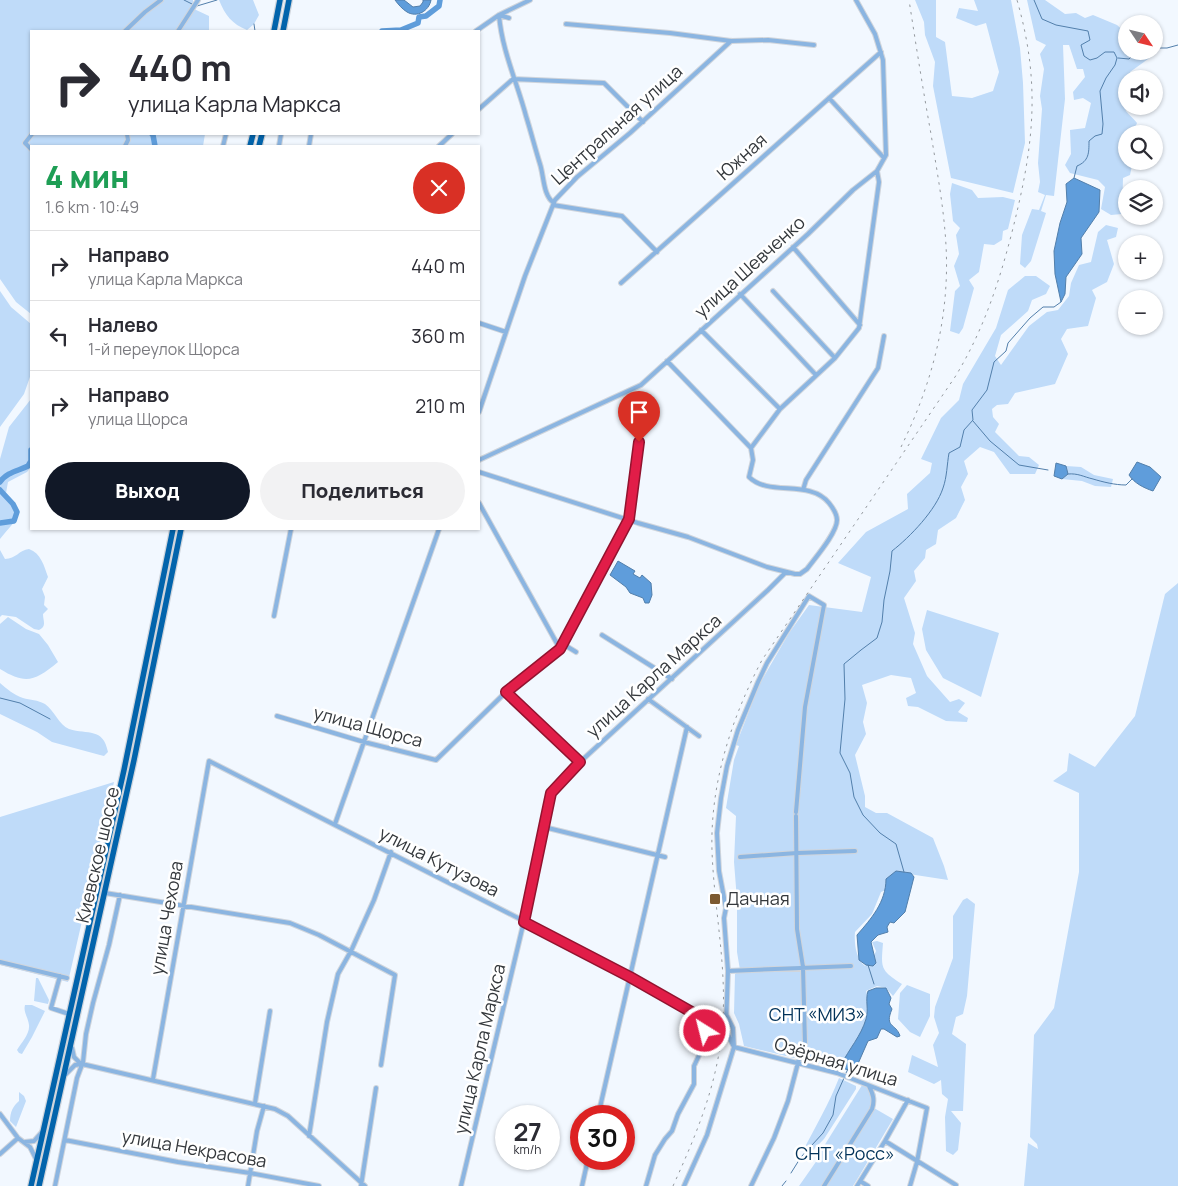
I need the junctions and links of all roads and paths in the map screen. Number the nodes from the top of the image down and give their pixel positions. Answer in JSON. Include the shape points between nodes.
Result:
{"nodes":[{"id":1,"x":161,"y":0,"type":"edge"},
{"id":2,"x":198,"y":0,"type":"edge"},
{"id":3,"x":280,"y":0,"type":"edge"},
{"id":4,"x":289,"y":0,"type":"edge"},
{"id":5,"x":530,"y":0,"type":"edge"},
{"id":6,"x":856,"y":0,"type":"edge"},
{"id":7,"x":500,"y":15,"type":"junction"},
{"id":8,"x":509,"y":18,"type":"dead end"},
{"id":9,"x":566,"y":24,"type":"dead end"},
{"id":10,"x":126,"y":30,"type":"edge"},
{"id":11,"x":179,"y":30,"type":"edge"},
{"id":12,"x":274,"y":30,"type":"edge"},
{"id":13,"x":283,"y":30,"type":"edge"},
{"id":14,"x":478,"y":30,"type":"edge"},
{"id":15,"x":731,"y":41,"type":"junction"},
{"id":16,"x":814,"y":45,"type":"dead end"},
{"id":17,"x":881,"y":52,"type":"junction"},
{"id":18,"x":513,"y":79,"type":"junction"},
{"id":19,"x":830,"y":98,"type":"junction"},
{"id":20,"x":480,"y":108,"type":"edge"},
{"id":21,"x":643,"y":122,"type":"junction"},
{"id":22,"x":31,"y":135,"type":"edge"},
{"id":23,"x":451,"y":135,"type":"edge"},
{"id":24,"x":440,"y":145,"type":"edge"},
{"id":25,"x":30,"y":148,"type":"edge"},
{"id":26,"x":884,"y":158,"type":"junction"},
{"id":27,"x":877,"y":171,"type":"junction"},
{"id":28,"x":554,"y":204,"type":"junction"},
{"id":29,"x":793,"y":247,"type":"junction"},
{"id":30,"x":656,"y":252,"type":"junction"},
{"id":31,"x":621,"y":283,"type":"dead end"},
{"id":32,"x":773,"y":291,"type":"dead end"},
{"id":33,"x":740,"y":294,"type":"junction"},
{"id":34,"x":480,"y":323,"type":"edge"},
{"id":35,"x":860,"y":325,"type":"junction"},
{"id":36,"x":701,"y":330,"type":"junction"},
{"id":37,"x":506,"y":332,"type":"junction"},
{"id":38,"x":884,"y":336,"type":"dead end"},
{"id":39,"x":835,"y":358,"type":"junction"},
{"id":40,"x":667,"y":361,"type":"junction"},
{"id":41,"x":816,"y":375,"type":"junction"},
{"id":42,"x":643,"y":403,"type":"dead end"},
{"id":43,"x":480,"y":409,"type":"edge"},
{"id":44,"x":780,"y":409,"type":"junction"},
{"id":45,"x":751,"y":448,"type":"junction"},
{"id":46,"x":480,"y":460,"type":"edge"},
{"id":47,"x":480,"y":472,"type":"edge"},
{"id":48,"x":803,"y":490,"type":"junction"},
{"id":49,"x":480,"y":505,"type":"edge"},
{"id":50,"x":629,"y":519,"type":"junction"},
{"id":51,"x":173,"y":530,"type":"edge"},
{"id":52,"x":181,"y":530,"type":"edge"},
{"id":53,"x":291,"y":530,"type":"edge"},
{"id":54,"x":439,"y":530,"type":"edge"},
{"id":55,"x":786,"y":572,"type":"junction"},
{"id":56,"x":274,"y":616,"type":"dead end"},
{"id":57,"x":602,"y":635,"type":"dead end"},
{"id":58,"x":563,"y":644,"type":"junction"},
{"id":59,"x":560,"y":649,"type":"junction"},
{"id":60,"x":576,"y":652,"type":"dead end"},
{"id":61,"x":672,"y":679,"type":"junction"},
{"id":62,"x":506,"y":692,"type":"junction"},
{"id":63,"x":648,"y":699,"type":"junction"},
{"id":64,"x":277,"y":716,"type":"dead end"},
{"id":65,"x":687,"y":727,"type":"junction"},
{"id":66,"x":699,"y":736,"type":"dead end"},
{"id":67,"x":364,"y":742,"type":"junction"},
{"id":68,"x":208,"y":761,"type":"joint"},
{"id":69,"x":580,"y":762,"type":"junction"},
{"id":70,"x":335,"y":824,"type":"junction"},
{"id":71,"x":544,"y":827,"type":"junction"},
{"id":72,"x":855,"y":851,"type":"dead end"},
{"id":73,"x":391,"y":852,"type":"junction"},
{"id":74,"x":797,"y":853,"type":"junction"},
{"id":75,"x":657,"y":854,"type":"junction"},
{"id":76,"x":665,"y":856,"type":"dead end"},
{"id":77,"x":740,"y":857,"type":"dead end"},
{"id":78,"x":105,"y":893,"type":"junction"},
{"id":79,"x":120,"y":895,"type":"junction"},
{"id":80,"x":183,"y":904,"type":"junction"},
{"id":81,"x":524,"y":922,"type":"junction"},
{"id":82,"x":351,"y":951,"type":"junction"},
{"id":83,"x":0,"y":962,"type":"edge"},
{"id":84,"x":851,"y":966,"type":"dead end"},
{"id":85,"x":803,"y":968,"type":"junction"},
{"id":86,"x":728,"y":971,"type":"junction"},
{"id":87,"x":60,"y":976,"type":"junction"},
{"id":88,"x":630,"y":977,"type":"junction"},
{"id":89,"x":67,"y":978,"type":"dead end"},
{"id":90,"x":270,"y":1011,"type":"dead end"},
{"id":91,"x":68,"y":1014,"type":"junction"},
{"id":92,"x":72,"y":1038,"type":"junction"},
{"id":93,"x":734,"y":1047,"type":"junction"},
{"id":94,"x":798,"y":1062,"type":"junction"},
{"id":95,"x":82,"y":1064,"type":"junction"},
{"id":96,"x":381,"y":1064,"type":"dead end"},
{"id":97,"x":64,"y":1078,"type":"junction"},
{"id":98,"x":153,"y":1079,"type":"junction"},
{"id":99,"x":869,"y":1086,"type":"junction"},
{"id":100,"x":376,"y":1088,"type":"dead end"},
{"id":101,"x":908,"y":1100,"type":"junction"},
{"id":102,"x":255,"y":1103,"type":"junction"},
{"id":103,"x":601,"y":1105,"type":"edge"},
{"id":104,"x":264,"y":1106,"type":"junction"},
{"id":105,"x":0,"y":1114,"type":"edge"},
{"id":106,"x":44,"y":1128,"type":"junction"},
{"id":107,"x":309,"y":1136,"type":"junction"},
{"id":108,"x":18,"y":1138,"type":"junction"},
{"id":109,"x":65,"y":1140,"type":"junction"},
{"id":110,"x":885,"y":1141,"type":"junction"},
{"id":111,"x":23,"y":1142,"type":"junction"},
{"id":112,"x":0,"y":1154,"type":"edge"},
{"id":113,"x":37,"y":1162,"type":"junction"},
{"id":114,"x":917,"y":1162,"type":"junction"},
{"id":115,"x":586,"y":1170,"type":"edge"},
{"id":116,"x":250,"y":1173,"type":"junction"},
{"id":117,"x":860,"y":1181,"type":"junction"},
{"id":118,"x":363,"y":1185,"type":"edge"},
{"id":119,"x":956,"y":1185,"type":"dead end"},
{"id":120,"x":31,"y":1186,"type":"edge"},
{"id":121,"x":39,"y":1186,"type":"edge"},
{"id":122,"x":55,"y":1186,"type":"edge"},
{"id":123,"x":248,"y":1186,"type":"edge"},
{"id":124,"x":319,"y":1186,"type":"edge"},
{"id":125,"x":461,"y":1186,"type":"edge"},
{"id":126,"x":582,"y":1186,"type":"edge"},
{"id":127,"x":646,"y":1186,"type":"edge"},
{"id":128,"x":684,"y":1186,"type":"edge"},
{"id":129,"x":751,"y":1186,"type":"edge"},
{"id":130,"x":824,"y":1186,"type":"edge"},
{"id":131,"x":857,"y":1186,"type":"edge"},
{"id":132,"x":868,"y":1186,"type":"edge"},
{"id":133,"x":910,"y":1186,"type":"edge"}],
"edges":[{"from":1,"to":10,"type":"street"},
{"from":2,"to":11,"type":"street"},
{"from":3,"to":12,"type":"highway"},
{"from":4,"to":13,"type":"highway"},
{"from":5,"to":7,"type":"street"},
{"from":6,"to":17,"type":"street","name":"улица Шевченко"},
{"from":7,"to":8,"type":"street"},
{"from":7,"to":14,"type":"street"},
{"from":7,"to":18,"type":"street"},
{"from":9,"to":15,"type":"street"},
{"from":15,"to":16,"type":"street","via":[[768,40]]},
{"from":15,"to":21,"type":"street","name":"Центральная улица"},
{"from":17,"to":19,"type":"street","name":"Южная"},
{"from":17,"to":26,"type":"street","name":"улица Шевченко"},
{"from":18,"to":20,"type":"street"},
{"from":18,"to":21,"type":"street","via":[[604,83]]},
{"from":18,"to":28,"type":"street","via":[[547,192]]},
{"from":19,"to":26,"type":"street"},
{"from":19,"to":30,"type":"street","name":"Южная"},
{"from":21,"to":28,"type":"street","name":"Центральная улица","via":[[577,177]]},
{"from":22,"to":25,"type":"street","via":[[25,143]]},
{"from":23,"to":24,"type":"street"},
{"from":26,"to":27,"type":"street","name":"улица Шевченко"},
{"from":27,"to":29,"type":"street","name":"улица Шевченко"},
{"from":27,"to":35,"type":"street","via":[[879,182]]},
{"from":28,"to":30,"type":"street","via":[[622,216]]},
{"from":28,"to":37,"type":"street","name":"Центральная улица"},
{"from":29,"to":33,"type":"street","name":"улица Шевченко"},
{"from":29,"to":35,"type":"street"},
{"from":30,"to":31,"type":"street","name":"Южная"},
{"from":32,"to":39,"type":"street"},
{"from":33,"to":36,"type":"street","name":"улица Шевченко"},
{"from":33,"to":41,"type":"street"},
{"from":34,"to":37,"type":"street"},
{"from":35,"to":39,"type":"street"},
{"from":36,"to":40,"type":"street","name":"улица Шевченко"},
{"from":36,"to":44,"type":"street"},
{"from":37,"to":43,"type":"street","name":"Центральная улица"},
{"from":38,"to":48,"type":"street","via":[[878,368],[806,480]]},
{"from":39,"to":41,"type":"street"},
{"from":40,"to":45,"type":"street"},
{"from":40,"to":46,"type":"street","name":"улица Шевченко","via":[[641,385]]},
{"from":41,"to":44,"type":"street"},
{"from":42,"to":50,"type":"street"},
{"from":44,"to":45,"type":"street"},
{"from":45,"to":48,"type":"street","via":[[749,477],[752,480]]},
{"from":47,"to":50,"type":"street"},
{"from":48,"to":55,"type":"street","via":[[827,501],[837,521],[807,570],[799,574]]},
{"from":49,"to":59,"type":"street"},
{"from":50,"to":55,"type":"street","via":[[688,536]]},
{"from":50,"to":58,"type":"street"},
{"from":51,"to":91,"type":"highway","name":"Киевское шоссе","via":[[124,770]]},
{"from":52,"to":78,"type":"highway","name":"Киевское шоссе"},
{"from":53,"to":56,"type":"street"},
{"from":54,"to":67,"type":"street"},
{"from":55,"to":61,"type":"street","name":"улица Карла Маркса"},
{"from":57,"to":61,"type":"street"},
{"from":58,"to":59,"type":"street"},
{"from":58,"to":60,"type":"street"},
{"from":59,"to":62,"type":"street","name":"улица Щорса"},
{"from":61,"to":63,"type":"street","name":"улица Карла Маркса"},
{"from":62,"to":67,"type":"street","name":"улица Щорса","via":[[436,760]]},
{"from":62,"to":69,"type":"street"},
{"from":63,"to":65,"type":"street"},
{"from":63,"to":69,"type":"street","name":"улица Карла Маркса"},
{"from":64,"to":67,"type":"street","name":"улица Щорса"},
{"from":65,"to":66,"type":"street"},
{"from":65,"to":75,"type":"street"},
{"from":67,"to":70,"type":"street"},
{"from":68,"to":70,"type":"street","name":"улица Кутузова"},
{"from":68,"to":80,"type":"street","name":"улица Чехова"},
{"from":69,"to":71,"type":"street","name":"улица Карла Маркса","via":[[551,793]]},
{"from":70,"to":73,"type":"street","name":"улица Кутузова"},
{"from":71,"to":75,"type":"street"},
{"from":71,"to":81,"type":"street","name":"улица Карла Маркса"},
{"from":72,"to":74,"type":"street"},
{"from":73,"to":81,"type":"street","name":"улица Кутузова"},
{"from":73,"to":82,"type":"street"},
{"from":74,"to":77,"type":"street"},
{"from":74,"to":85,"type":"street","via":[[797,929]]},
{"from":74,"to":86,"type":"street","via":[[796,814],[804,707],[824,605],[809,596],[767,663],[738,730],[727,766],[716,833],[726,908]]},
{"from":75,"to":76,"type":"street"},
{"from":75,"to":88,"type":"street"},
{"from":78,"to":79,"type":"street"},
{"from":78,"to":92,"type":"highway","name":"Киевское шоссе"},
{"from":79,"to":80,"type":"street"},
{"from":79,"to":95,"type":"street","via":[[91,1011]]},
{"from":80,"to":82,"type":"street","via":[[290,923]]},
{"from":80,"to":98,"type":"street","name":"улица Чехова"},
{"from":81,"to":88,"type":"street","name":"улица Кутузова"},
{"from":81,"to":125,"type":"street","name":"улица Карла Маркса"},
{"from":82,"to":96,"type":"street","via":[[395,974]]},
{"from":82,"to":107,"type":"street","via":[[338,974]]},
{"from":83,"to":87,"type":"street"},
{"from":84,"to":85,"type":"street"},
{"from":85,"to":86,"type":"street"},
{"from":85,"to":94,"type":"street","via":[[805,1044]]},
{"from":86,"to":93,"type":"street","via":[[727,1032]]},
{"from":87,"to":89,"type":"street"},
{"from":87,"to":91,"type":"street","via":[[51,1008]]},
{"from":88,"to":103,"type":"street"},
{"from":88,"to":127,"type":"street","name":"улица Кутузова","via":[[695,1014],[704,1026],[704,1042],[694,1066],[694,1084],[672,1131],[655,1155]]},
{"from":90,"to":102,"type":"street"},
{"from":91,"to":106,"type":"highway","name":"Киевское шоссе"},
{"from":92,"to":95,"type":"street","via":[[73,1055]]},
{"from":92,"to":97,"type":"highway","name":"Киевское шоссе"},
{"from":93,"to":94,"type":"street","name":"Озёрная улица"},
{"from":93,"to":128,"type":"street","via":[[707,1135]]},
{"from":94,"to":99,"type":"street","name":"Озёрная улица"},
{"from":94,"to":129,"type":"street","via":[[784,1110]]},
{"from":95,"to":97,"type":"street","via":[[72,1067]]},
{"from":95,"to":98,"type":"street"},
{"from":95,"to":109,"type":"street"},
{"from":97,"to":121,"type":"highway","name":"Киевское шоссе"},
{"from":98,"to":102,"type":"street"},
{"from":99,"to":101,"type":"street","name":"Озёрная улица"},
{"from":99,"to":130,"type":"street","via":[[874,1095],[872,1108]]},
{"from":100,"to":118,"type":"street"},
{"from":101,"to":110,"type":"street"},
{"from":101,"to":114,"type":"street","name":"Озёрная улица","via":[[927,1108]]},
{"from":102,"to":104,"type":"street"},
{"from":104,"to":107,"type":"street","via":[[288,1116]]},
{"from":104,"to":116,"type":"street"},
{"from":105,"to":108,"type":"street"},
{"from":106,"to":111,"type":"street","via":[[34,1141]]},
{"from":106,"to":113,"type":"highway","name":"Киевское шоссе"},
{"from":107,"to":118,"type":"street"},
{"from":108,"to":111,"type":"street"},
{"from":108,"to":112,"type":"street"},
{"from":109,"to":116,"type":"street","name":"улица Некрасова"},
{"from":109,"to":122,"type":"street"},
{"from":110,"to":114,"type":"street"},
{"from":110,"to":117,"type":"street"},
{"from":111,"to":113,"type":"street","via":[[30,1147]]},
{"from":113,"to":120,"type":"highway","name":"Киевское шоссе"},
{"from":114,"to":119,"type":"street"},
{"from":114,"to":133,"type":"street"},
{"from":115,"to":126,"type":"street"},
{"from":116,"to":123,"type":"street"},
{"from":116,"to":124,"type":"street","name":"улица Некрасова"},
{"from":117,"to":131,"type":"street"},
{"from":117,"to":132,"type":"street"}]}
